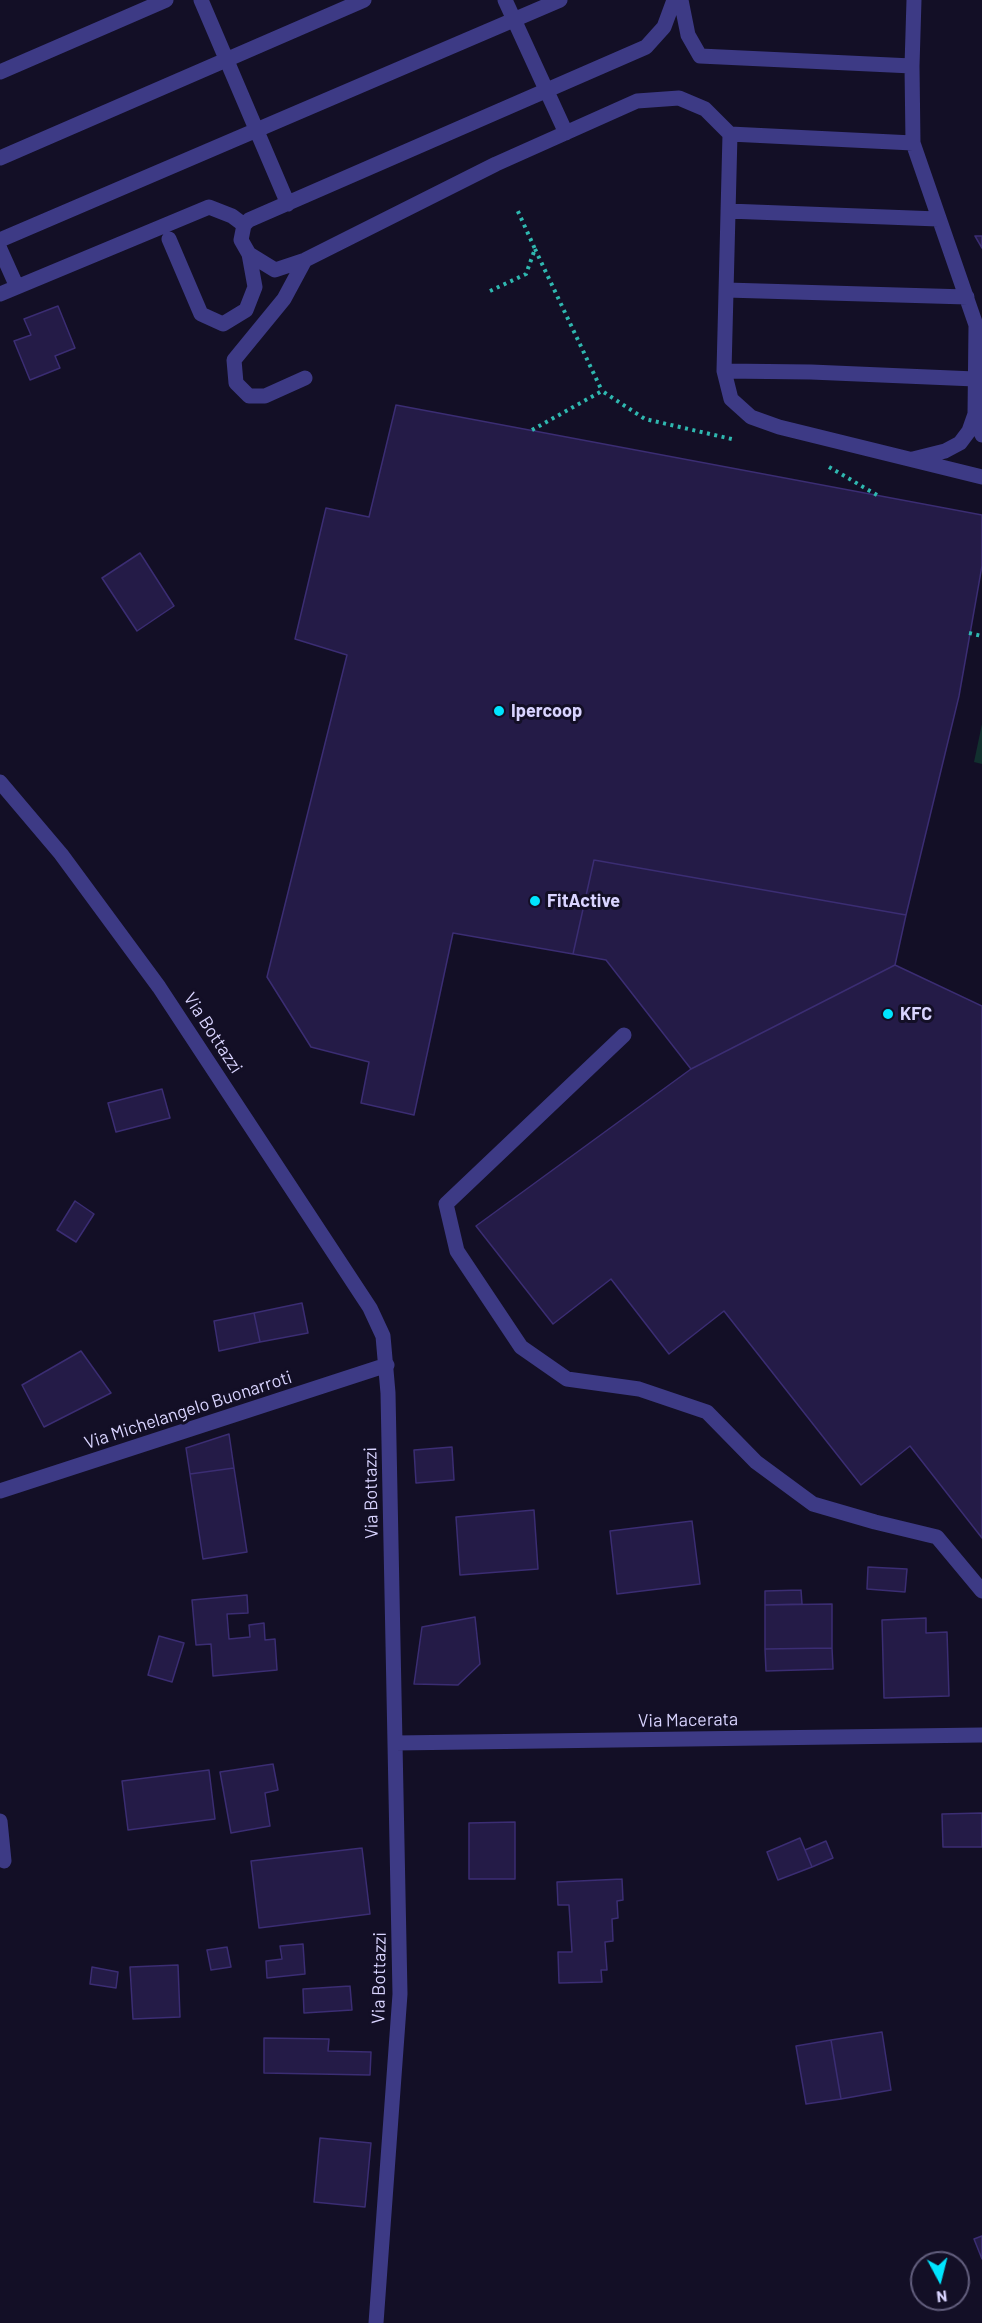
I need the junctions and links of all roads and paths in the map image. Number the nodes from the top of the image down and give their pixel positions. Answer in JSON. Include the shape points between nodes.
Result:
{"nodes":[{"id":1,"x":166,"y":0,"type":"edge"},
{"id":2,"x":201,"y":0,"type":"edge"},
{"id":3,"x":364,"y":0,"type":"edge"},
{"id":4,"x":505,"y":0,"type":"edge"},
{"id":5,"x":560,"y":0,"type":"edge"},
{"id":6,"x":674,"y":0,"type":"edge"},
{"id":7,"x":681,"y":0,"type":"edge"},
{"id":8,"x":914,"y":0,"type":"edge"},
{"id":9,"x":514,"y":20,"type":"junction"},
{"id":10,"x":226,"y":60,"type":"junction"},
{"id":11,"x":912,"y":66,"type":"junction"},
{"id":12,"x":0,"y":72,"type":"edge"},
{"id":13,"x":546,"y":92,"type":"junction"},
{"id":14,"x":256,"y":130,"type":"junction"},
{"id":15,"x":566,"y":133,"type":"junction"},
{"id":16,"x":730,"y":134,"type":"junction"},
{"id":17,"x":914,"y":143,"type":"junction"},
{"id":18,"x":0,"y":158,"type":"edge"},
{"id":19,"x":288,"y":204,"type":"junction"},
{"id":20,"x":516,"y":207,"type":"dead end"},
{"id":21,"x":728,"y":211,"type":"junction"},
{"id":22,"x":938,"y":219,"type":"junction"},
{"id":23,"x":244,"y":225,"type":"junction"},
{"id":24,"x":169,"y":239,"type":"dead end"},
{"id":25,"x":0,"y":240,"type":"edge"},
{"id":26,"x":0,"y":249,"type":"edge"},
{"id":27,"x":535,"y":249,"type":"junction"},
{"id":28,"x":249,"y":254,"type":"junction"},
{"id":29,"x":304,"y":260,"type":"junction"},
{"id":30,"x":17,"y":287,"type":"junction"},
{"id":31,"x":726,"y":290,"type":"junction"},
{"id":32,"x":490,"y":291,"type":"dead end"},
{"id":33,"x":0,"y":294,"type":"edge"},
{"id":34,"x":967,"y":297,"type":"junction"},
{"id":35,"x":724,"y":371,"type":"junction"},
{"id":36,"x":305,"y":378,"type":"dead end"},
{"id":37,"x":975,"y":379,"type":"junction"},
{"id":38,"x":602,"y":392,"type":"junction"},
{"id":39,"x":975,"y":414,"type":"junction"},
{"id":40,"x":532,"y":430,"type":"dead end"},
{"id":41,"x":982,"y":435,"type":"edge"},
{"id":42,"x":738,"y":440,"type":"dead end"},
{"id":43,"x":913,"y":459,"type":"junction"},
{"id":44,"x":828,"y":467,"type":"dead end"},
{"id":45,"x":982,"y":477,"type":"edge"},
{"id":46,"x":878,"y":495,"type":"dead end"},
{"id":47,"x":969,"y":633,"type":"dead end"},
{"id":48,"x":982,"y":636,"type":"edge"},
{"id":49,"x":0,"y":782,"type":"edge"},
{"id":50,"x":624,"y":1035,"type":"dead end"},
{"id":51,"x":387,"y":1365,"type":"junction"},
{"id":52,"x":0,"y":1491,"type":"edge"},
{"id":53,"x":982,"y":1592,"type":"edge"},
{"id":54,"x":982,"y":1735,"type":"edge"},
{"id":55,"x":395,"y":1743,"type":"junction"},
{"id":56,"x":0,"y":1821,"type":"edge"},
{"id":57,"x":4,"y":1861,"type":"dead end"},
{"id":58,"x":376,"y":2323,"type":"edge"}],
"edges":[{"from":1,"to":12,"type":"street"},
{"from":2,"to":10,"type":"street"},
{"from":3,"to":10,"type":"street"},
{"from":4,"to":9,"type":"street"},
{"from":5,"to":9,"type":"street"},
{"from":6,"to":13,"type":"street","via":[[664,27],[646,47]]},
{"from":7,"to":11,"type":"street","via":[[688,35],[700,56]]},
{"from":8,"to":11,"type":"street"},
{"from":9,"to":13,"type":"street"},
{"from":9,"to":14,"type":"street"},
{"from":10,"to":14,"type":"street"},
{"from":10,"to":18,"type":"street"},
{"from":11,"to":17,"type":"street"},
{"from":13,"to":15,"type":"street"},
{"from":13,"to":19,"type":"street"},
{"from":14,"to":19,"type":"street"},
{"from":14,"to":25,"type":"street"},
{"from":15,"to":16,"type":"street","via":[[638,101],[679,98],[705,109]]},
{"from":15,"to":29,"type":"street"},
{"from":16,"to":17,"type":"street"},
{"from":16,"to":21,"type":"street"},
{"from":17,"to":22,"type":"street"},
{"from":19,"to":23,"type":"street"},
{"from":20,"to":27,"type":"path"},
{"from":21,"to":22,"type":"street"},
{"from":21,"to":31,"type":"street"},
{"from":22,"to":34,"type":"street"},
{"from":23,"to":28,"type":"street","via":[[241,240]]},
{"from":23,"to":30,"type":"street","via":[[209,207]]},
{"from":24,"to":28,"type":"street","via":[[201,314],[223,324],[246,310],[255,287]]},
{"from":26,"to":30,"type":"street"},
{"from":27,"to":32,"type":"path","via":[[526,274]]},
{"from":27,"to":38,"type":"path"},
{"from":28,"to":29,"type":"street","via":[[275,270]]},
{"from":29,"to":36,"type":"street","via":[[284,299],[234,360],[236,383],[249,396],[265,396]]},
{"from":30,"to":33,"type":"street"},
{"from":31,"to":34,"type":"street"},
{"from":31,"to":35,"type":"street"},
{"from":34,"to":37,"type":"street","via":[[976,325]]},
{"from":35,"to":37,"type":"street"},
{"from":35,"to":43,"type":"street","via":[[731,399],[751,417]]},
{"from":37,"to":39,"type":"street"},
{"from":38,"to":40,"type":"path"},
{"from":38,"to":42,"type":"path","via":[[645,419]]},
{"from":39,"to":41,"type":"street"},
{"from":39,"to":43,"type":"street","via":[[960,443]]},
{"from":43,"to":45,"type":"street"},
{"from":44,"to":46,"type":"path"},
{"from":47,"to":48,"type":"path"},
{"from":49,"to":51,"type":"street","name":"Via Bottazzi","via":[[61,854],[159,987],[370,1308],[384,1336]]},
{"from":50,"to":53,"type":"street","via":[[446,1204],[457,1251],[521,1347],[567,1379],[639,1389],[707,1412],[756,1462],[813,1503],[937,1537]]},
{"from":51,"to":52,"type":"street","name":"Via Michelangelo Buonarroti"},
{"from":51,"to":55,"type":"street","name":"Via Bottazzi"},
{"from":54,"to":55,"type":"street","name":"Via Macerata"},
{"from":55,"to":58,"type":"street","name":"Via Bottazzi","via":[[400,1994]]},
{"from":56,"to":57,"type":"street"}]}
